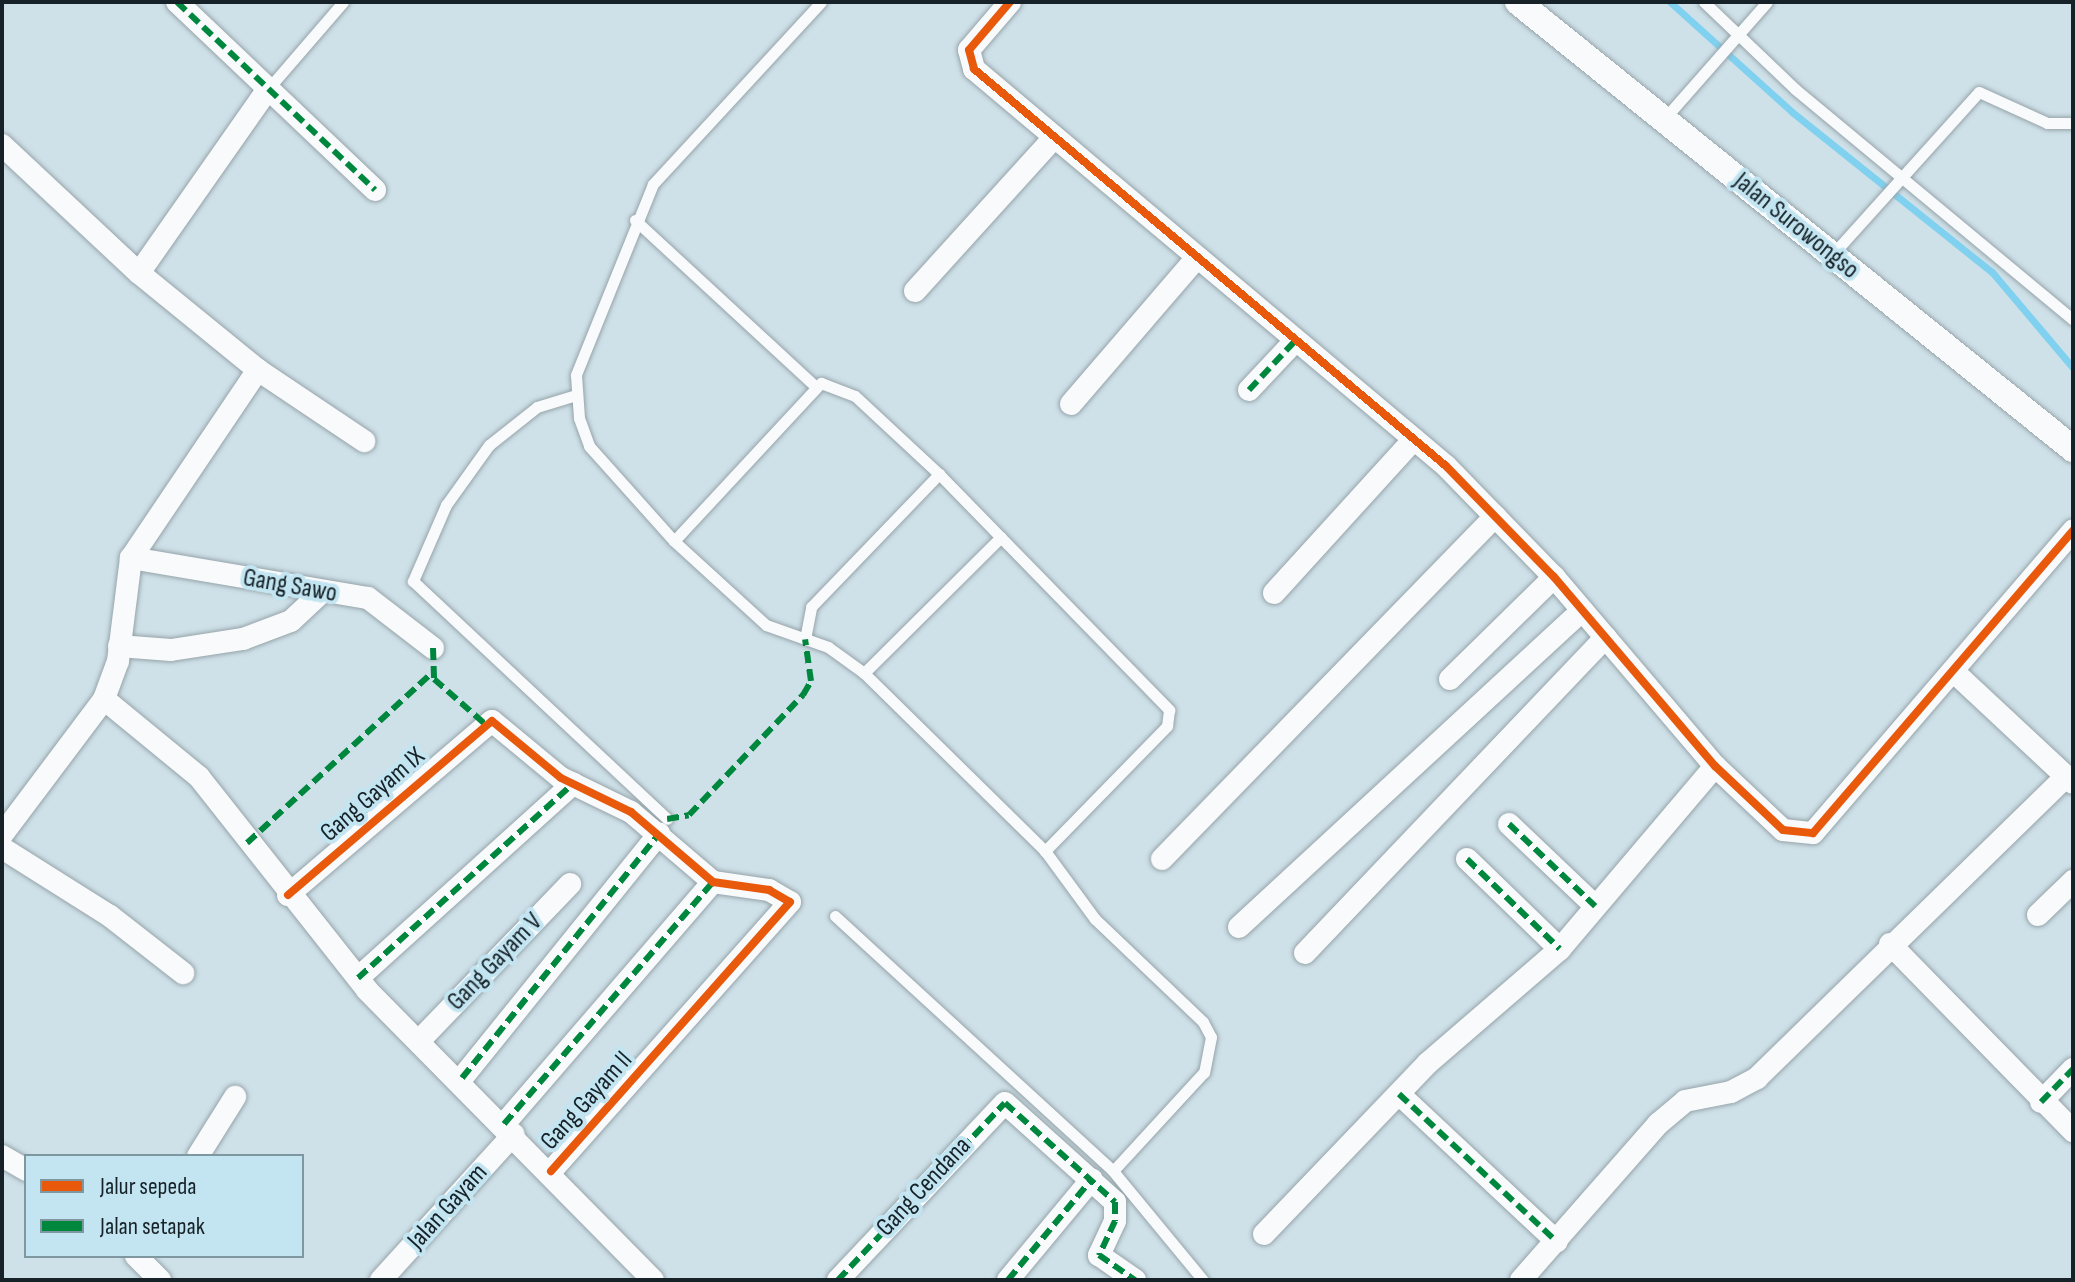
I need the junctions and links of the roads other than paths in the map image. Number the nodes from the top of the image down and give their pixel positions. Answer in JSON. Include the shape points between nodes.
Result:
{"nodes":[{"id":1,"x":177,"y":2,"type":"edge"},
{"id":2,"x":343,"y":2,"type":"edge"},
{"id":3,"x":821,"y":2,"type":"edge"},
{"id":4,"x":1010,"y":2,"type":"edge"},
{"id":5,"x":1518,"y":2,"type":"edge"},
{"id":6,"x":1704,"y":2,"type":"edge"},
{"id":7,"x":1767,"y":2,"type":"edge"},
{"id":8,"x":1735,"y":44,"type":"junction"},
{"id":9,"x":268,"y":89,"type":"junction"},
{"id":10,"x":1665,"y":118,"type":"junction"},
{"id":11,"x":2073,"y":123,"type":"edge"},
{"id":12,"x":1053,"y":139,"type":"junction"},
{"id":13,"x":2,"y":145,"type":"edge"},
{"id":14,"x":1901,"y":178,"type":"junction"},
{"id":15,"x":375,"y":190,"type":"dead end"},
{"id":16,"x":635,"y":220,"type":"junction"},
{"id":17,"x":1831,"y":255,"type":"junction"},
{"id":18,"x":1195,"y":260,"type":"junction"},
{"id":19,"x":139,"y":273,"type":"junction"},
{"id":20,"x":915,"y":291,"type":"dead end"},
{"id":21,"x":2073,"y":320,"type":"edge"},
{"id":22,"x":1294,"y":342,"type":"junction"},
{"id":23,"x":258,"y":370,"type":"junction"},
{"id":24,"x":814,"y":385,"type":"junction"},
{"id":25,"x":1249,"y":390,"type":"dead end"},
{"id":26,"x":576,"y":395,"type":"junction"},
{"id":27,"x":1071,"y":404,"type":"dead end"},
{"id":28,"x":1414,"y":439,"type":"junction"},
{"id":29,"x":364,"y":441,"type":"dead end"},
{"id":30,"x":2072,"y":446,"type":"edge"},
{"id":31,"x":939,"y":474,"type":"junction"},
{"id":32,"x":1495,"y":516,"type":"junction"},
{"id":33,"x":2073,"y":531,"type":"edge"},
{"id":34,"x":1001,"y":537,"type":"junction"},
{"id":35,"x":674,"y":541,"type":"junction"},
{"id":36,"x":131,"y":558,"type":"junction"},
{"id":37,"x":1554,"y":577,"type":"junction"},
{"id":38,"x":322,"y":592,"type":"junction"},
{"id":39,"x":1274,"y":593,"type":"dead end"},
{"id":40,"x":1582,"y":610,"type":"junction"},
{"id":41,"x":1606,"y":637,"type":"junction"},
{"id":42,"x":805,"y":639,"type":"junction"},
{"id":43,"x":119,"y":646,"type":"junction"},
{"id":44,"x":433,"y":648,"type":"dead end"},
{"id":45,"x":1953,"y":671,"type":"junction"},
{"id":46,"x":864,"y":673,"type":"junction"},
{"id":47,"x":1450,"y":679,"type":"dead end"},
{"id":48,"x":104,"y":699,"type":"junction"},
{"id":49,"x":1715,"y":766,"type":"junction"},
{"id":50,"x":2069,"y":780,"type":"edge"},
{"id":51,"x":573,"y":784,"type":"junction"},
{"id":52,"x":1509,"y":824,"type":"dead end"},
{"id":53,"x":663,"y":826,"type":"junction"},
{"id":54,"x":2,"y":835,"type":"edge"},
{"id":55,"x":2,"y":848,"type":"edge"},
{"id":56,"x":1045,"y":851,"type":"junction"},
{"id":57,"x":1162,"y":859,"type":"dead end"},
{"id":58,"x":1467,"y":859,"type":"dead end"},
{"id":59,"x":2073,"y":881,"type":"edge"},
{"id":60,"x":713,"y":882,"type":"junction"},
{"id":61,"x":570,"y":884,"type":"dead end"},
{"id":62,"x":288,"y":895,"type":"junction"},
{"id":63,"x":1595,"y":906,"type":"junction"},
{"id":64,"x":2038,"y":915,"type":"dead end"},
{"id":65,"x":835,"y":916,"type":"dead end"},
{"id":66,"x":1239,"y":927,"type":"dead end"},
{"id":67,"x":1890,"y":944,"type":"junction"},
{"id":68,"x":1560,"y":949,"type":"junction"},
{"id":69,"x":1305,"y":953,"type":"dead end"},
{"id":70,"x":183,"y":973,"type":"dead end"},
{"id":71,"x":358,"y":978,"type":"junction"},
{"id":72,"x":419,"y":1041,"type":"junction"},
{"id":73,"x":2073,"y":1069,"type":"edge"},
{"id":74,"x":462,"y":1078,"type":"junction"},
{"id":75,"x":1399,"y":1094,"type":"junction"},
{"id":76,"x":235,"y":1097,"type":"dead end"},
{"id":77,"x":2041,"y":1102,"type":"junction"},
{"id":78,"x":509,"y":1129,"type":"junction"},
{"id":79,"x":2073,"y":1131,"type":"edge"},
{"id":80,"x":199,"y":1154,"type":"edge"},
{"id":81,"x":2,"y":1156,"type":"edge"},
{"id":82,"x":24,"y":1169,"type":"edge"},
{"id":83,"x":551,"y":1171,"type":"junction"},
{"id":84,"x":1103,"y":1175,"type":"junction"},
{"id":85,"x":1264,"y":1234,"type":"dead end"},
{"id":86,"x":1557,"y":1242,"type":"junction"},
{"id":87,"x":138,"y":1258,"type":"edge"},
{"id":88,"x":160,"y":1280,"type":"edge"},
{"id":89,"x":381,"y":1280,"type":"edge"},
{"id":90,"x":653,"y":1280,"type":"edge"},
{"id":91,"x":838,"y":1280,"type":"edge"},
{"id":92,"x":1008,"y":1280,"type":"edge"},
{"id":93,"x":1135,"y":1280,"type":"edge"},
{"id":94,"x":1203,"y":1280,"type":"edge"},
{"id":95,"x":1521,"y":1280,"type":"edge"}],
"edges":[{"from":1,"to":9,"type":"street"},
{"from":2,"to":9,"type":"lane"},
{"from":3,"to":16,"type":"lane","via":[[653,184]]},
{"from":4,"to":12,"type":"street","via":[[969,50],[974,69]]},
{"from":5,"to":10,"type":"street","name":"Jalan Surowongso"},
{"from":6,"to":8,"type":"lane"},
{"from":7,"to":8,"type":"lane"},
{"from":8,"to":10,"type":"lane"},
{"from":8,"to":14,"type":"lane"},
{"from":9,"to":15,"type":"street"},
{"from":9,"to":19,"type":"street"},
{"from":10,"to":17,"type":"street","name":"Jalan Surowongso"},
{"from":11,"to":14,"type":"lane","via":[[2047,123],[1979,92]]},
{"from":12,"to":18,"type":"street"},
{"from":12,"to":20,"type":"street"},
{"from":13,"to":19,"type":"street"},
{"from":14,"to":17,"type":"lane"},
{"from":14,"to":21,"type":"lane"},
{"from":16,"to":24,"type":"lane"},
{"from":16,"to":26,"type":"lane","via":[[576,375]]},
{"from":17,"to":30,"type":"street","name":"Jalan Surowongso"},
{"from":18,"to":22,"type":"street"},
{"from":18,"to":27,"type":"street"},
{"from":19,"to":23,"type":"street"},
{"from":22,"to":25,"type":"street"},
{"from":22,"to":28,"type":"street"},
{"from":23,"to":29,"type":"street"},
{"from":23,"to":36,"type":"street"},
{"from":24,"to":31,"type":"lane","via":[[855,396]]},
{"from":24,"to":35,"type":"lane"},
{"from":26,"to":35,"type":"lane","via":[[589,446]]},
{"from":26,"to":53,"type":"lane","via":[[537,407],[489,445],[446,505],[413,581]]},
{"from":28,"to":32,"type":"street"},
{"from":28,"to":39,"type":"street"},
{"from":31,"to":34,"type":"lane"},
{"from":31,"to":42,"type":"lane","via":[[811,607]]},
{"from":32,"to":37,"type":"street"},
{"from":32,"to":57,"type":"street"},
{"from":33,"to":45,"type":"street"},
{"from":34,"to":46,"type":"lane"},
{"from":34,"to":56,"type":"lane","via":[[1170,717]]},
{"from":35,"to":42,"type":"lane","via":[[766,625]]},
{"from":36,"to":38,"type":"street","name":"Gang Sawo"},
{"from":36,"to":43,"type":"street"},
{"from":37,"to":40,"type":"street"},
{"from":37,"to":47,"type":"street"},
{"from":38,"to":43,"type":"street","via":[[291,621],[243,639],[171,650]]},
{"from":38,"to":44,"type":"street","name":"Gang Sawo","via":[[383,604]]},
{"from":40,"to":41,"type":"street"},
{"from":40,"to":66,"type":"street"},
{"from":41,"to":49,"type":"street"},
{"from":41,"to":69,"type":"street"},
{"from":42,"to":46,"type":"lane"},
{"from":43,"to":48,"type":"street"},
{"from":45,"to":49,"type":"street","via":[[1813,833],[1783,830]]},
{"from":45,"to":50,"type":"street"},
{"from":46,"to":56,"type":"lane"},
{"from":48,"to":54,"type":"street"},
{"from":48,"to":62,"type":"street","via":[[199,777]]},
{"from":49,"to":63,"type":"street"},
{"from":50,"to":67,"type":"street"},
{"from":51,"to":53,"type":"street"},
{"from":51,"to":62,"type":"street","name":"Gang Gayam IX","via":[[499,724],[485,724]]},
{"from":51,"to":71,"type":"street"},
{"from":52,"to":63,"type":"street"},
{"from":53,"to":60,"type":"street"},
{"from":53,"to":74,"type":"street"},
{"from":55,"to":70,"type":"street","via":[[110,916]]},
{"from":56,"to":84,"type":"lane","via":[[1076,899],[1211,1037],[1204,1072]]},
{"from":58,"to":68,"type":"street"},
{"from":59,"to":64,"type":"street"},
{"from":60,"to":78,"type":"street","name":"Jalan Gayam"},
{"from":60,"to":83,"type":"street","name":"Gang Gayam II","via":[[769,890],[791,906]]},
{"from":61,"to":72,"type":"street","name":"Gang Gayam V"},
{"from":62,"to":71,"type":"street"},
{"from":63,"to":68,"type":"street"},
{"from":65,"to":84,"type":"lane"},
{"from":67,"to":77,"type":"street"},
{"from":67,"to":86,"type":"street","via":[[1757,1078],[1731,1092],[1685,1101],[1658,1124]]},
{"from":68,"to":75,"type":"street"},
{"from":71,"to":72,"type":"street"},
{"from":72,"to":74,"type":"street"},
{"from":73,"to":77,"type":"street"},
{"from":74,"to":78,"type":"street"},
{"from":75,"to":85,"type":"street"},
{"from":75,"to":86,"type":"street"},
{"from":76,"to":80,"type":"street"},
{"from":77,"to":79,"type":"street"},
{"from":78,"to":83,"type":"street"},
{"from":78,"to":89,"type":"street","name":"Jalan Gayam"},
{"from":81,"to":82,"type":"street"},
{"from":83,"to":90,"type":"street"},
{"from":84,"to":91,"type":"street","name":"Gang Cendana","via":[[1014,1105],[997,1109]]},
{"from":84,"to":92,"type":"street"},
{"from":84,"to":93,"type":"street","via":[[1117,1207],[1099,1255]]},
{"from":84,"to":94,"type":"lane"},
{"from":86,"to":95,"type":"street"},
{"from":87,"to":88,"type":"street"}]}
